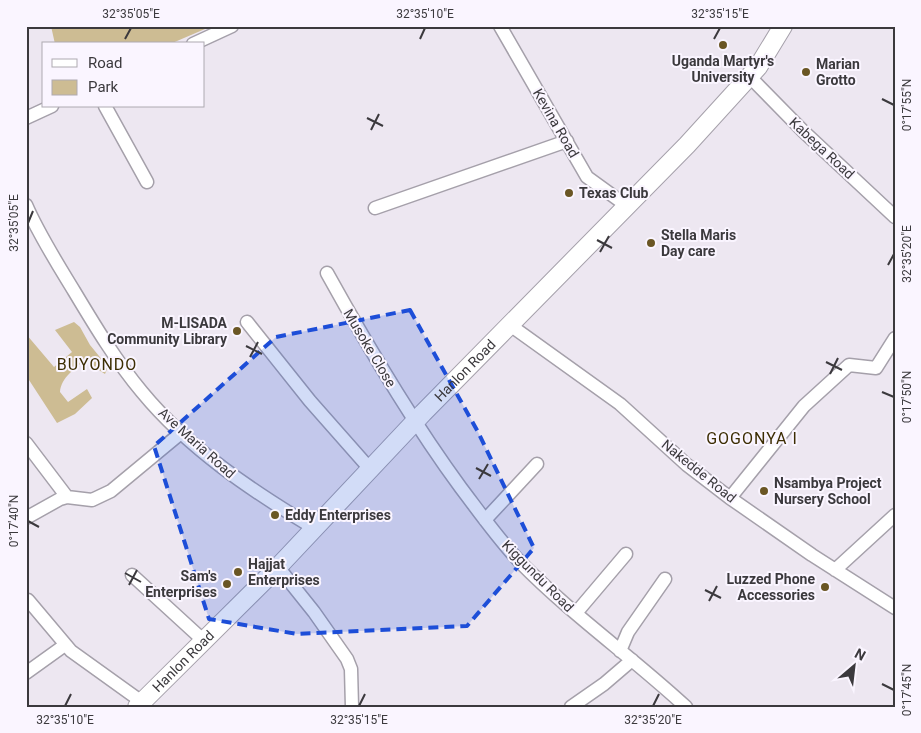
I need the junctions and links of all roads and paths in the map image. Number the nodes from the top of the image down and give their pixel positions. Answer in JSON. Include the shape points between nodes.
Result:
{"nodes":[{"id":1,"x":232,"y":26,"type":"edge"},
{"id":2,"x":500,"y":26,"type":"edge"},
{"id":3,"x":782,"y":26,"type":"edge"},
{"id":4,"x":197,"y":42,"type":"edge"},
{"id":5,"x":750,"y":77,"type":"junction"},
{"id":6,"x":48,"y":108,"type":"edge"},
{"id":7,"x":106,"y":108,"type":"edge"},
{"id":8,"x":26,"y":118,"type":"edge"},
{"id":9,"x":567,"y":141,"type":"junction"},
{"id":10,"x":147,"y":182,"type":"dead end"},
{"id":11,"x":26,"y":205,"type":"edge"},
{"id":12,"x":627,"y":206,"type":"junction"},
{"id":13,"x":375,"y":208,"type":"dead end"},
{"id":14,"x":895,"y":217,"type":"edge"},
{"id":15,"x":31,"y":230,"type":"edge"},
{"id":16,"x":327,"y":273,"type":"dead end"},
{"id":17,"x":247,"y":322,"type":"dead end"},
{"id":18,"x":510,"y":325,"type":"junction"},
{"id":19,"x":895,"y":338,"type":"edge"},
{"id":20,"x":415,"y":422,"type":"junction"},
{"id":21,"x":181,"y":433,"type":"junction"},
{"id":22,"x":26,"y":443,"type":"edge"},
{"id":23,"x":536,"y":464,"type":"dead end"},
{"id":24,"x":370,"y":469,"type":"junction"},
{"id":25,"x":67,"y":497,"type":"junction"},
{"id":26,"x":730,"y":498,"type":"junction"},
{"id":27,"x":895,"y":515,"type":"edge"},
{"id":28,"x":26,"y":518,"type":"edge"},
{"id":29,"x":486,"y":520,"type":"junction"},
{"id":30,"x":314,"y":528,"type":"junction"},
{"id":31,"x":626,"y":554,"type":"dead end"},
{"id":32,"x":278,"y":566,"type":"junction"},
{"id":33,"x":835,"y":570,"type":"junction"},
{"id":34,"x":132,"y":575,"type":"dead end"},
{"id":35,"x":665,"y":579,"type":"dead end"},
{"id":36,"x":28,"y":600,"type":"dead end"},
{"id":37,"x":895,"y":608,"type":"edge"},
{"id":38,"x":576,"y":614,"type":"junction"},
{"id":39,"x":203,"y":640,"type":"junction"},
{"id":40,"x":65,"y":644,"type":"junction"},
{"id":41,"x":620,"y":651,"type":"junction"},
{"id":42,"x":632,"y":660,"type":"junction"},
{"id":43,"x":26,"y":673,"type":"edge"},
{"id":44,"x":139,"y":705,"type":"edge"},
{"id":45,"x":682,"y":705,"type":"edge"},
{"id":46,"x":352,"y":707,"type":"edge"},
{"id":47,"x":571,"y":707,"type":"edge"}],
"edges":[{"from":1,"to":4,"type":"street"},
{"from":2,"to":9,"type":"street","name":"Kevina Road"},
{"from":3,"to":5,"type":"main road","name":"Hanlon Road"},
{"from":5,"to":12,"type":"main road","name":"Hanlon Road"},
{"from":5,"to":14,"type":"street","name":"Kabega Road"},
{"from":6,"to":8,"type":"street"},
{"from":7,"to":10,"type":"street"},
{"from":9,"to":12,"type":"street","name":"Kevina Road","via":[[587,177]]},
{"from":9,"to":13,"type":"street"},
{"from":11,"to":15,"type":"street","name":"Ave Maria Road"},
{"from":12,"to":18,"type":"main road","name":"Hanlon Road"},
{"from":15,"to":21,"type":"street","name":"Ave Maria Road","via":[[106,344],[142,392]]},
{"from":16,"to":20,"type":"street","name":"Musoke Close"},
{"from":17,"to":24,"type":"street"},
{"from":18,"to":20,"type":"main road","name":"Hanlon Road"},
{"from":18,"to":26,"type":"street","name":"Nakedde Road","via":[[620,404],[687,465]]},
{"from":19,"to":26,"type":"street","via":[[876,368],[849,365],[804,406]]},
{"from":20,"to":24,"type":"main road","name":"Hanlon Road"},
{"from":20,"to":29,"type":"street","name":"Kiggundu Road"},
{"from":21,"to":25,"type":"street","via":[[111,491],[92,500]]},
{"from":21,"to":30,"type":"street","name":"Ave Maria Road","via":[[238,480]]},
{"from":22,"to":25,"type":"street"},
{"from":23,"to":29,"type":"street"},
{"from":24,"to":30,"type":"main road","name":"Hanlon Road"},
{"from":25,"to":28,"type":"street"},
{"from":26,"to":33,"type":"street","name":"Nakedde Road"},
{"from":27,"to":33,"type":"street"},
{"from":29,"to":38,"type":"street","name":"Kiggundu Road","via":[[519,561]]},
{"from":30,"to":32,"type":"main road","name":"Hanlon Road"},
{"from":31,"to":38,"type":"street"},
{"from":32,"to":39,"type":"main road","name":"Hanlon Road"},
{"from":32,"to":46,"type":"street","via":[[347,659],[351,669]]},
{"from":33,"to":37,"type":"street","name":"Nakedde Road"},
{"from":34,"to":39,"type":"street"},
{"from":35,"to":41,"type":"street","via":[[628,632]]},
{"from":36,"to":40,"type":"street"},
{"from":38,"to":41,"type":"street","name":"Kiggundu Road"},
{"from":39,"to":44,"type":"main road","name":"Hanlon Road"},
{"from":40,"to":43,"type":"street"},
{"from":40,"to":44,"type":"street"},
{"from":41,"to":42,"type":"street","name":"Kiggundu Road"},
{"from":42,"to":45,"type":"street","name":"Kiggundu Road"},
{"from":42,"to":47,"type":"street"}]}
